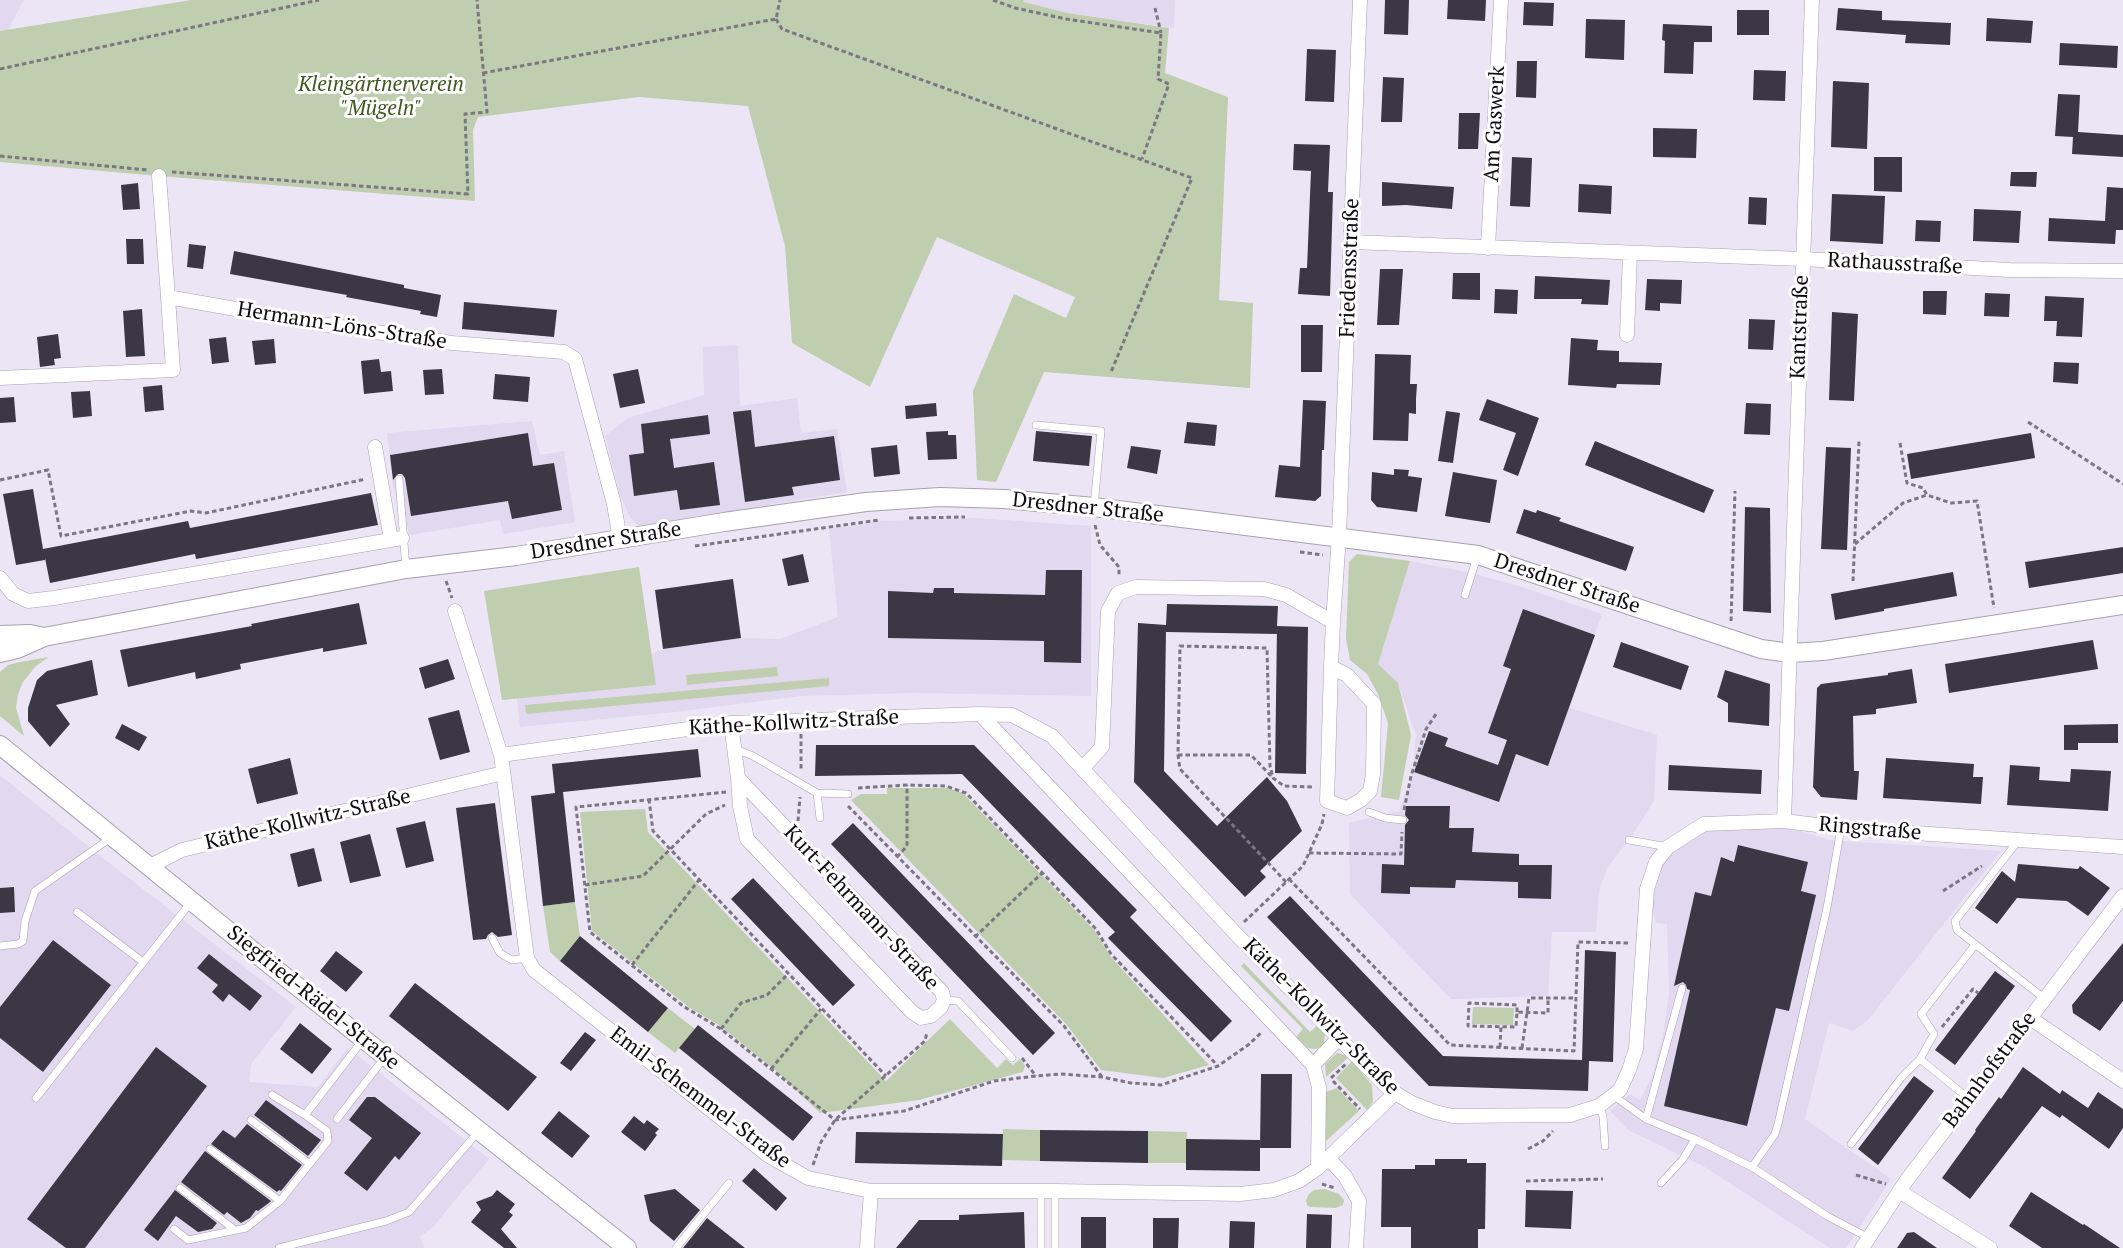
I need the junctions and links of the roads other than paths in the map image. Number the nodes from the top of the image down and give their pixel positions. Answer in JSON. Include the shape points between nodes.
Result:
{"nodes":[{"id":1,"x":1360,"y":0,"type":"edge"},
{"id":2,"x":1501,"y":0,"type":"edge"},
{"id":3,"x":1812,"y":0,"type":"edge"},
{"id":4,"x":163,"y":173,"type":"road end"},
{"id":5,"x":1351,"y":242,"type":"junction"},
{"id":6,"x":1488,"y":248,"type":"junction"},
{"id":7,"x":1630,"y":254,"type":"junction"},
{"id":8,"x":1802,"y":259,"type":"junction"},
{"id":9,"x":2123,"y":271,"type":"edge"},
{"id":10,"x":168,"y":297,"type":"junction"},
{"id":11,"x":1627,"y":335,"type":"dead end"},
{"id":12,"x":0,"y":378,"type":"edge"},
{"id":13,"x":1036,"y":425,"type":"dead end"},
{"id":14,"x":375,"y":447,"type":"dead end"},
{"id":15,"x":399,"y":479,"type":"dead end"},
{"id":16,"x":1094,"y":515,"type":"junction"},
{"id":17,"x":1339,"y":536,"type":"junction"},
{"id":18,"x":397,"y":539,"type":"junction"},
{"id":19,"x":620,"y":540,"type":"junction"},
{"id":20,"x":1478,"y":555,"type":"junction"},
{"id":21,"x":406,"y":569,"type":"junction"},
{"id":22,"x":0,"y":578,"type":"edge"},
{"id":23,"x":1465,"y":595,"type":"dead end"},
{"id":24,"x":2123,"y":605,"type":"edge"},
{"id":25,"x":456,"y":611,"type":"road end"},
{"id":26,"x":1333,"y":622,"type":"junction"},
{"id":27,"x":0,"y":636,"type":"edge"},
{"id":28,"x":44,"y":638,"type":"junction"},
{"id":29,"x":0,"y":653,"type":"edge"},
{"id":30,"x":1790,"y":653,"type":"junction"},
{"id":31,"x":1331,"y":667,"type":"junction"},
{"id":32,"x":980,"y":714,"type":"junction"},
{"id":33,"x":731,"y":723,"type":"junction"},
{"id":34,"x":0,"y":745,"type":"edge"},
{"id":35,"x":735,"y":749,"type":"junction"},
{"id":36,"x":501,"y":754,"type":"junction"},
{"id":37,"x":1082,"y":769,"type":"junction"},
{"id":38,"x":503,"y":773,"type":"junction"},
{"id":39,"x":739,"y":784,"type":"junction"},
{"id":40,"x":817,"y":793,"type":"junction"},
{"id":41,"x":848,"y":794,"type":"road end"},
{"id":42,"x":1369,"y":812,"type":"dead end"},
{"id":43,"x":820,"y":818,"type":"dead end"},
{"id":44,"x":1403,"y":820,"type":"road end"},
{"id":45,"x":1784,"y":820,"type":"junction"},
{"id":46,"x":1841,"y":828,"type":"junction"},
{"id":47,"x":114,"y":836,"type":"junction"},
{"id":48,"x":1629,"y":840,"type":"dead end"},
{"id":49,"x":2019,"y":840,"type":"junction"},
{"id":50,"x":1668,"y":847,"type":"junction"},
{"id":51,"x":2123,"y":847,"type":"edge"},
{"id":52,"x":150,"y":866,"type":"junction"},
{"id":53,"x":2123,"y":896,"type":"edge"},
{"id":54,"x":192,"y":900,"type":"junction"},
{"id":55,"x":77,"y":912,"type":"dead end"},
{"id":56,"x":492,"y":938,"type":"dead end"},
{"id":57,"x":1975,"y":945,"type":"junction"},
{"id":58,"x":0,"y":946,"type":"edge"},
{"id":59,"x":527,"y":958,"type":"junction"},
{"id":60,"x":143,"y":963,"type":"junction"},
{"id":61,"x":1682,"y":988,"type":"dead end"},
{"id":62,"x":2045,"y":999,"type":"junction"},
{"id":63,"x":944,"y":1000,"type":"junction"},
{"id":64,"x":2030,"y":1018,"type":"junction"},
{"id":65,"x":1339,"y":1038,"type":"junction"},
{"id":66,"x":364,"y":1039,"type":"junction"},
{"id":67,"x":385,"y":1056,"type":"junction"},
{"id":68,"x":1012,"y":1058,"type":"road end"},
{"id":69,"x":1920,"y":1059,"type":"junction"},
{"id":70,"x":1313,"y":1065,"type":"junction"},
{"id":71,"x":2123,"y":1081,"type":"edge"},
{"id":72,"x":1395,"y":1093,"type":"junction"},
{"id":73,"x":272,"y":1095,"type":"dead end"},
{"id":74,"x":1614,"y":1096,"type":"junction"},
{"id":75,"x":36,"y":1098,"type":"dead end"},
{"id":76,"x":1968,"y":1098,"type":"junction"},
{"id":77,"x":1599,"y":1106,"type":"junction"},
{"id":78,"x":305,"y":1115,"type":"junction"},
{"id":79,"x":337,"y":1119,"type":"dead end"},
{"id":80,"x":1646,"y":1119,"type":"junction"},
{"id":81,"x":251,"y":1120,"type":"dead end"},
{"id":82,"x":479,"y":1131,"type":"junction"},
{"id":83,"x":1695,"y":1139,"type":"junction"},
{"id":84,"x":1851,"y":1144,"type":"dead end"},
{"id":85,"x":1605,"y":1146,"type":"dead end"},
{"id":86,"x":210,"y":1149,"type":"dead end"},
{"id":87,"x":1329,"y":1159,"type":"junction"},
{"id":88,"x":310,"y":1164,"type":"junction"},
{"id":89,"x":1752,"y":1167,"type":"junction"},
{"id":90,"x":1318,"y":1168,"type":"junction"},
{"id":91,"x":729,"y":1183,"type":"dead end"},
{"id":92,"x":1661,"y":1183,"type":"dead end"},
{"id":93,"x":180,"y":1188,"type":"dead end"},
{"id":94,"x":871,"y":1191,"type":"junction"},
{"id":95,"x":1055,"y":1191,"type":"junction"},
{"id":96,"x":1899,"y":1191,"type":"junction"},
{"id":97,"x":1041,"y":1192,"type":"junction"},
{"id":98,"x":280,"y":1201,"type":"junction"},
{"id":99,"x":174,"y":1229,"type":"dead end"},
{"id":100,"x":235,"y":1230,"type":"junction"},
{"id":101,"x":1865,"y":1243,"type":"edge"},
{"id":102,"x":279,"y":1248,"type":"edge"},
{"id":103,"x":627,"y":1248,"type":"edge"},
{"id":104,"x":676,"y":1248,"type":"edge"},
{"id":105,"x":867,"y":1248,"type":"edge"},
{"id":106,"x":1041,"y":1248,"type":"edge"},
{"id":107,"x":1055,"y":1248,"type":"edge"},
{"id":108,"x":1356,"y":1248,"type":"edge"},
{"id":109,"x":1990,"y":1248,"type":"edge"}],
"edges":[{"from":1,"to":5,"type":"street","name":"Friedensstraße"},
{"from":2,"to":6,"type":"street","name":"Am Gaswerk"},
{"from":3,"to":8,"type":"street","name":"Kantstraße"},
{"from":4,"to":10,"type":"street"},
{"from":5,"to":6,"type":"street","name":"Rathausstraße"},
{"from":5,"to":17,"type":"street","name":"Friedensstraße"},
{"from":6,"to":7,"type":"street","name":"Rathausstraße"},
{"from":7,"to":8,"type":"street","name":"Rathausstraße"},
{"from":7,"to":11,"type":"street"},
{"from":8,"to":9,"type":"street","name":"Rathausstraße","via":[[2010,270]]},
{"from":8,"to":30,"type":"street","name":"Kantstraße"},
{"from":10,"to":12,"type":"street","via":[[173,370]]},
{"from":10,"to":19,"type":"street","name":"Hermann-Löns-Straße","via":[[452,343],[564,352],[576,359]]},
{"from":13,"to":16,"type":"lane","via":[[1101,431]]},
{"from":14,"to":18,"type":"street"},
{"from":15,"to":18,"type":"lane"},
{"from":16,"to":17,"type":"street","name":"Dresdner Straße"},
{"from":16,"to":19,"type":"street","name":"Dresdner Straße","via":[[993,499],[940,497],[724,522]]},
{"from":17,"to":20,"type":"street","name":"Dresdner Straße"},
{"from":17,"to":26,"type":"street","name":"Friedensstraße"},
{"from":18,"to":21,"type":"lane"},
{"from":18,"to":22,"type":"street","via":[[28,601],[13,594]]},
{"from":19,"to":21,"type":"street","name":"Dresdner Straße"},
{"from":20,"to":23,"type":"lane"},
{"from":20,"to":30,"type":"street","name":"Dresdner Straße","via":[[1761,649]]},
{"from":21,"to":28,"type":"street","name":"Dresdner Straße"},
{"from":24,"to":30,"type":"street","name":"Dresdner Straße"},
{"from":25,"to":36,"type":"street"},
{"from":26,"to":31,"type":"street","name":"Friedensstraße"},
{"from":26,"to":37,"type":"street","via":[[1286,596],[1264,589],[1136,587],[1118,593],[1108,611],[1102,747]]},
{"from":27,"to":28,"type":"street","name":"Dresdner Straße","via":[[30,634]]},
{"from":28,"to":29,"type":"street","name":"Dresdner Straße"},
{"from":30,"to":45,"type":"street"},
{"from":31,"to":31,"type":"street","name":"Friedensstraße","via":[[1347,675],[1374,704],[1370,791],[1347,808],[1327,794]]},
{"from":32,"to":33,"type":"street","name":"Käthe-Kollwitz-Straße"},
{"from":32,"to":37,"type":"street","name":"Käthe-Kollwitz-Straße","via":[[1012,716],[1052,736]]},
{"from":32,"to":70,"type":"street","name":"Käthe-Kollwitz-Straße"},
{"from":33,"to":35,"type":"street","name":"Kurt-Fehrmann-Straße"},
{"from":33,"to":36,"type":"street","name":"Käthe-Kollwitz-Straße"},
{"from":34,"to":47,"type":"street","name":"Siegfried-Rädel-Straße"},
{"from":35,"to":39,"type":"street","name":"Kurt-Fehrmann-Straße"},
{"from":35,"to":40,"type":"lane"},
{"from":36,"to":38,"type":"street"},
{"from":37,"to":65,"type":"street","name":"Käthe-Kollwitz-Straße"},
{"from":38,"to":52,"type":"street","name":"Käthe-Kollwitz-Straße","via":[[182,850]]},
{"from":38,"to":59,"type":"street"},
{"from":39,"to":63,"type":"street","name":"Kurt-Fehrmann-Straße","via":[[942,992]]},
{"from":39,"to":63,"type":"street","name":"Kurt-Fehrmann-Straße","via":[[747,839],[912,1012],[921,1018],[931,1016]]},
{"from":40,"to":41,"type":"lane"},
{"from":40,"to":43,"type":"lane"},
{"from":42,"to":44,"type":"lane"},
{"from":45,"to":46,"type":"street","name":"Ringstraße"},
{"from":45,"to":50,"type":"street","name":"Käthe-Kollwitz-Straße","via":[[1704,824]]},
{"from":46,"to":49,"type":"street","name":"Ringstraße"},
{"from":46,"to":89,"type":"lane","via":[[1778,1124]]},
{"from":47,"to":52,"type":"street","name":"Siegfried-Rädel-Straße"},
{"from":47,"to":58,"type":"lane","via":[[34,891],[23,941]]},
{"from":48,"to":50,"type":"lane"},
{"from":49,"to":51,"type":"street","name":"Ringstraße"},
{"from":49,"to":57,"type":"lane","via":[[1956,921],[1957,930]]},
{"from":50,"to":74,"type":"street","name":"Käthe-Kollwitz-Straße","via":[[1656,862],[1647,889],[1636,1049]]},
{"from":52,"to":54,"type":"street","name":"Siegfried-Rädel-Straße"},
{"from":53,"to":62,"type":"street","name":"Bahnhofstraße"},
{"from":54,"to":60,"type":"lane"},
{"from":54,"to":66,"type":"street","name":"Siegfried-Rädel-Straße"},
{"from":55,"to":60,"type":"lane"},
{"from":56,"to":59,"type":"lane","via":[[500,953],[512,960]]},
{"from":57,"to":62,"type":"lane"},
{"from":57,"to":69,"type":"lane","via":[[1921,1014],[1934,1034]]},
{"from":59,"to":94,"type":"street","name":"Emil-Schemmel-Straße","via":[[534,970],[769,1156],[808,1178]]},
{"from":60,"to":75,"type":"lane"},
{"from":61,"to":80,"type":"lane"},
{"from":62,"to":64,"type":"street","name":"Bahnhofstraße"},
{"from":63,"to":68,"type":"lane","via":[[958,1001]]},
{"from":64,"to":71,"type":"street"},
{"from":64,"to":76,"type":"street","name":"Bahnhofstraße"},
{"from":65,"to":70,"type":"street"},
{"from":65,"to":72,"type":"street","name":"Käthe-Kollwitz-Straße"},
{"from":66,"to":67,"type":"street","name":"Siegfried-Rädel-Straße"},
{"from":66,"to":78,"type":"lane"},
{"from":67,"to":79,"type":"lane"},
{"from":67,"to":82,"type":"street","name":"Siegfried-Rädel-Straße"},
{"from":69,"to":76,"type":"lane"},
{"from":69,"to":84,"type":"lane"},
{"from":70,"to":90,"type":"street","via":[[1319,1088]]},
{"from":72,"to":77,"type":"street","name":"Käthe-Kollwitz-Straße","via":[[1453,1116],[1570,1115]]},
{"from":72,"to":87,"type":"street","name":"Emil-Schemmel-Straße"},
{"from":73,"to":78,"type":"lane"},
{"from":74,"to":77,"type":"street","name":"Käthe-Kollwitz-Straße"},
{"from":74,"to":80,"type":"lane"},
{"from":76,"to":96,"type":"street","name":"Bahnhofstraße"},
{"from":77,"to":85,"type":"lane"},
{"from":78,"to":88,"type":"lane","via":[[327,1131],[328,1141]]},
{"from":80,"to":83,"type":"lane"},
{"from":81,"to":88,"type":"lane"},
{"from":82,"to":102,"type":"lane","via":[[409,1212]]},
{"from":82,"to":103,"type":"street","name":"Siegfried-Rädel-Straße"},
{"from":83,"to":89,"type":"lane"},
{"from":83,"to":92,"type":"lane"},
{"from":86,"to":98,"type":"lane"},
{"from":87,"to":90,"type":"street","name":"Emil-Schemmel-Straße"},
{"from":87,"to":108,"type":"street","via":[[1345,1176],[1359,1201]]},
{"from":88,"to":98,"type":"lane"},
{"from":89,"to":101,"type":"lane"},
{"from":90,"to":95,"type":"street","name":"Emil-Schemmel-Straße","via":[[1299,1181],[1274,1190],[1240,1194]]},
{"from":91,"to":104,"type":"lane"},
{"from":93,"to":100,"type":"lane"},
{"from":94,"to":97,"type":"street","name":"Emil-Schemmel-Straße"},
{"from":94,"to":105,"type":"street"},
{"from":95,"to":97,"type":"street","name":"Emil-Schemmel-Straße"},
{"from":95,"to":107,"type":"lane"},
{"from":96,"to":101,"type":"street","name":"Bahnhofstraße"},
{"from":96,"to":109,"type":"street"},
{"from":97,"to":106,"type":"lane"},
{"from":98,"to":100,"type":"lane","via":[[246,1228]]},
{"from":99,"to":100,"type":"lane","via":[[188,1240]]}]}
